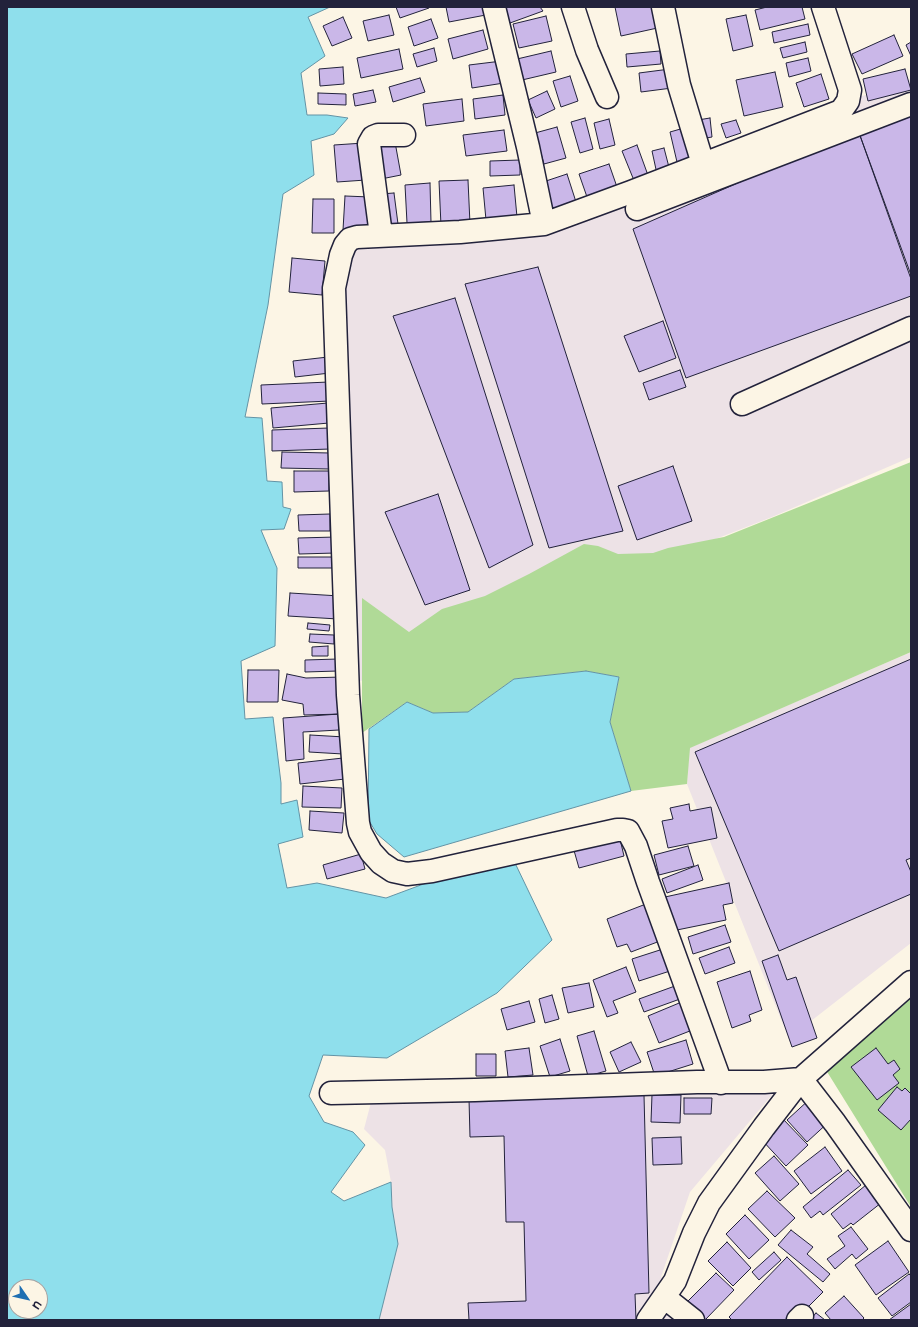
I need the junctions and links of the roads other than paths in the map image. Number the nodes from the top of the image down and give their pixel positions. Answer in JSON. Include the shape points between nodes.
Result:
{"nodes":[{"id":1,"x":494,"y":7,"type":"edge"},
{"id":2,"x":573,"y":7,"type":"edge"},
{"id":3,"x":663,"y":7,"type":"edge"},
{"id":4,"x":823,"y":7,"type":"edge"},
{"id":5,"x":607,"y":97,"type":"dead end"},
{"id":6,"x":911,"y":104,"type":"edge"},
{"id":7,"x":404,"y":135,"type":"dead end"},
{"id":8,"x":703,"y":164,"type":"junction"},
{"id":9,"x":637,"y":209,"type":"dead end"},
{"id":10,"x":544,"y":224,"type":"junction"},
{"id":11,"x":381,"y":235,"type":"junction"},
{"id":12,"x":911,"y":328,"type":"edge"},
{"id":13,"x":742,"y":404,"type":"dead end"},
{"id":14,"x":911,"y":982,"type":"edge"},
{"id":15,"x":801,"y":1078,"type":"junction"},
{"id":16,"x":721,"y":1082,"type":"junction"},
{"id":17,"x":331,"y":1093,"type":"dead end"},
{"id":18,"x":911,"y":1230,"type":"edge"},
{"id":19,"x":664,"y":1297,"type":"junction"},
{"id":20,"x":648,"y":1320,"type":"edge"},
{"id":21,"x":693,"y":1320,"type":"edge"}],
"edges":[{"from":1,"to":10,"type":"street"},
{"from":2,"to":5,"type":"street","via":[[587,50]]},
{"from":3,"to":8,"type":"street","via":[[679,85]]},
{"from":4,"to":8,"type":"street","via":[[850,90],[847,104],[841,111]]},
{"from":6,"to":9,"type":"street"},
{"from":7,"to":11,"type":"street","via":[[378,135],[369,144]]},
{"from":8,"to":10,"type":"street"},
{"from":10,"to":11,"type":"street","via":[[460,232]]},
{"from":11,"to":16,"type":"street","via":[[357,237],[347,242],[341,255],[334,288],[348,695],[360,832],[371,852],[381,863],[393,871],[407,874],[432,871],[617,830],[628,831],[636,846]]},
{"from":12,"to":13,"type":"street"},
{"from":14,"to":15,"type":"street"},
{"from":15,"to":16,"type":"street","via":[[764,1082]]},
{"from":15,"to":18,"type":"street"},
{"from":15,"to":19,"type":"street","via":[[709,1203],[675,1281]]},
{"from":16,"to":17,"type":"street"},
{"from":19,"to":20,"type":"street"},
{"from":19,"to":21,"type":"street"}]}
